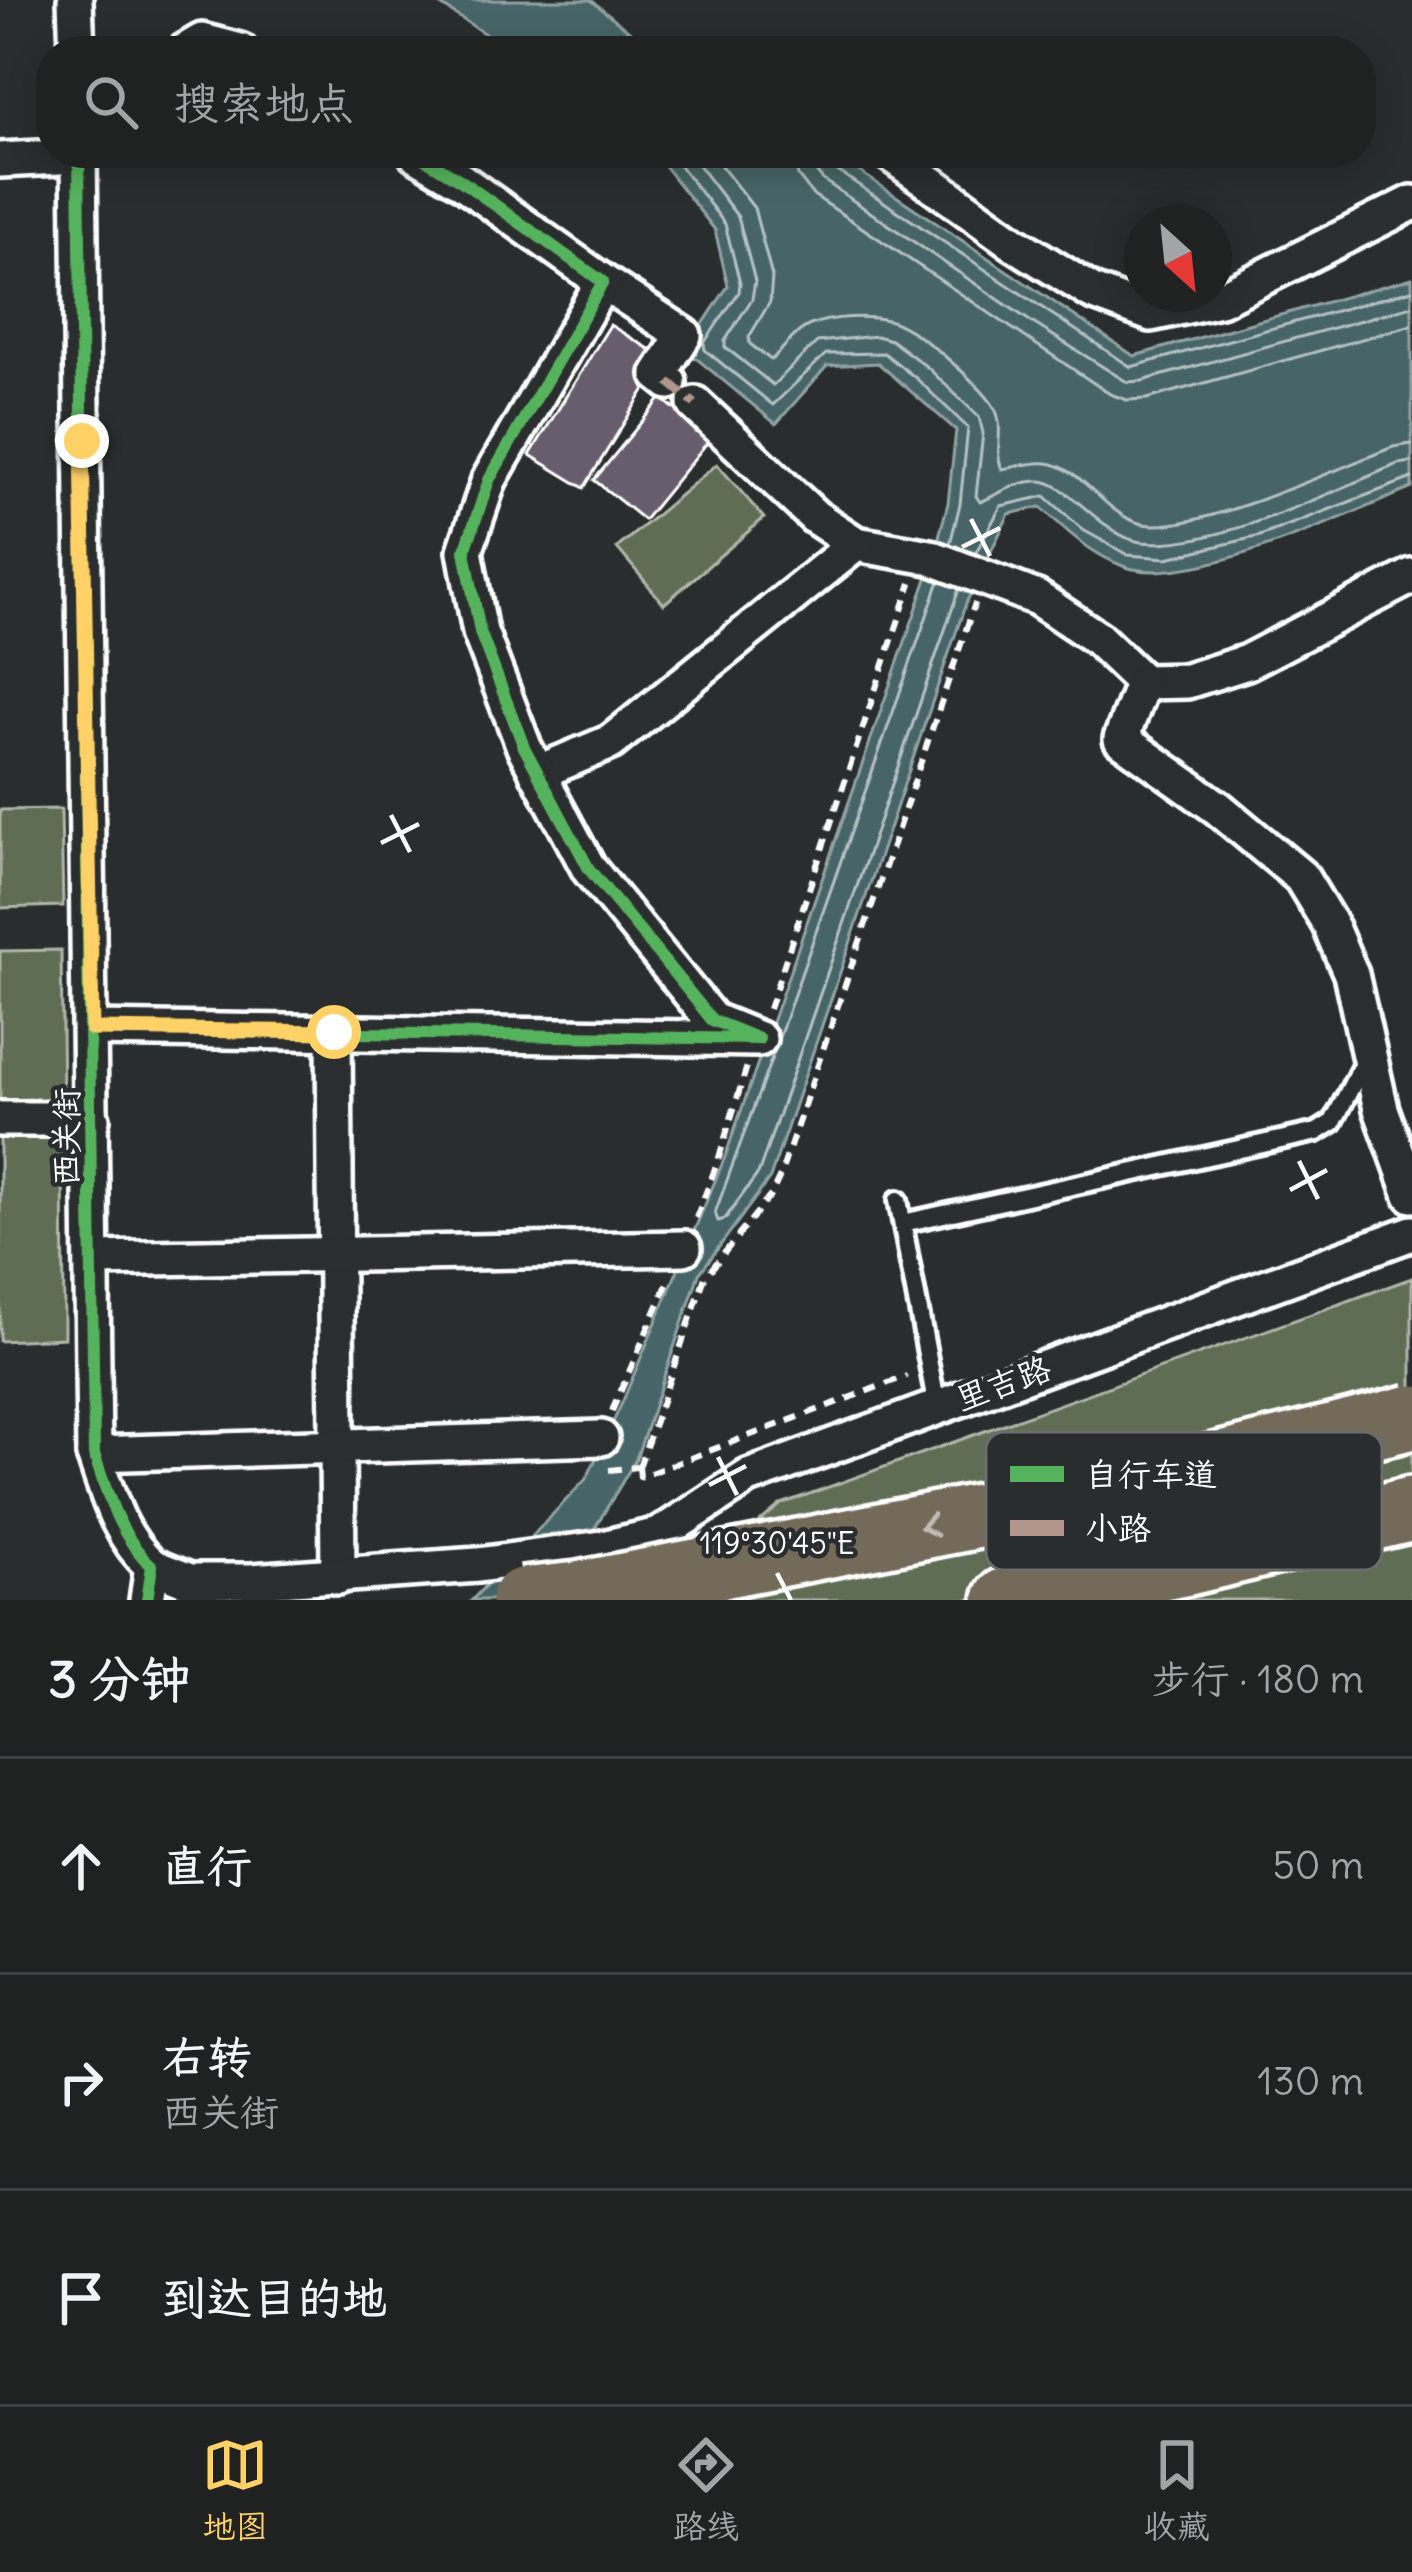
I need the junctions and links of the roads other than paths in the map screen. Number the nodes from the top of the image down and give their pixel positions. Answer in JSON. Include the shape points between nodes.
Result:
{"nodes":[{"id":1,"x":75,"y":0,"type":"edge"},
{"id":2,"x":77,"y":36,"type":"edge"},
{"id":3,"x":36,"y":158,"type":"edge"},
{"id":4,"x":0,"y":160,"type":"edge"},
{"id":5,"x":79,"y":168,"type":"edge"},
{"id":6,"x":440,"y":168,"type":"edge"},
{"id":7,"x":910,"y":168,"type":"edge"},
{"id":8,"x":1412,"y":203,"type":"edge"},
{"id":9,"x":603,"y":282,"type":"junction"},
{"id":10,"x":856,"y":544,"type":"junction"},
{"id":11,"x":1412,"y":576,"type":"edge"},
{"id":12,"x":1143,"y":682,"type":"junction"},
{"id":13,"x":538,"y":773,"type":"junction"},
{"id":14,"x":92,"y":1029,"type":"junction"},
{"id":15,"x":334,"y":1032,"type":"junction"},
{"id":16,"x":1369,"y":1052,"type":"junction"},
{"id":17,"x":0,"y":1119,"type":"edge"},
{"id":18,"x":92,"y":1120,"type":"junction"},
{"id":19,"x":1412,"y":1195,"type":"edge"},
{"id":20,"x":898,"y":1200,"type":"dead end"},
{"id":21,"x":903,"y":1223,"type":"junction"},
{"id":22,"x":1412,"y":1233,"type":"edge"},
{"id":23,"x":684,"y":1248,"type":"dead end"},
{"id":24,"x":336,"y":1255,"type":"junction"},
{"id":25,"x":94,"y":1259,"type":"junction"},
{"id":26,"x":938,"y":1407,"type":"junction"},
{"id":27,"x":1412,"y":1417,"type":"edge"},
{"id":28,"x":1352,"y":1432,"type":"edge"},
{"id":29,"x":601,"y":1438,"type":"dead end"},
{"id":30,"x":337,"y":1446,"type":"junction"},
{"id":31,"x":94,"y":1454,"type":"junction"},
{"id":32,"x":1412,"y":1509,"type":"edge"},
{"id":33,"x":986,"y":1515,"type":"edge"},
{"id":34,"x":1382,"y":1516,"type":"edge"},
{"id":35,"x":659,"y":1535,"type":"junction"},
{"id":36,"x":152,"y":1566,"type":"junction"},
{"id":37,"x":1154,"y":1570,"type":"edge"},
{"id":38,"x":338,"y":1577,"type":"junction"},
{"id":39,"x":501,"y":1582,"type":"edge"},
{"id":40,"x":244,"y":1591,"type":"edge"},
{"id":41,"x":147,"y":1600,"type":"edge"},
{"id":42,"x":669,"y":1600,"type":"edge"},
{"id":43,"x":1006,"y":1600,"type":"edge"}],
"edges":[{"from":1,"to":2,"type":"street"},
{"from":3,"to":4,"type":"street"},
{"from":5,"to":14,"type":"street","name":"西关街"},
{"from":6,"to":9,"type":"street"},
{"from":7,"to":8,"type":"street","via":[[1092,292],[1151,314],[1220,299]]},
{"from":9,"to":10,"type":"street","via":[[684,335],[659,374],[815,517]]},
{"from":9,"to":13,"type":"street","via":[[489,480],[465,551],[480,632]]},
{"from":10,"to":12,"type":"street","via":[[930,557],[990,587],[1037,598]]},
{"from":10,"to":13,"type":"street","via":[[611,742]]},
{"from":11,"to":12,"type":"street","via":[[1247,662],[1187,681]]},
{"from":12,"to":16,"type":"street","via":[[1121,740],[1301,877],[1351,974]]},
{"from":13,"to":15,"type":"street","via":[[589,868],[712,1020],[759,1039]]},
{"from":14,"to":15,"type":"street"},
{"from":14,"to":18,"type":"street","name":"西关街"},
{"from":15,"to":24,"type":"street"},
{"from":16,"to":19,"type":"street"},
{"from":16,"to":21,"type":"lane","via":[[1333,1122],[1317,1132]]},
{"from":17,"to":18,"type":"street"},
{"from":18,"to":25,"type":"street","name":"西关街"},
{"from":20,"to":21,"type":"lane"},
{"from":21,"to":26,"type":"lane"},
{"from":22,"to":26,"type":"street","name":"里吉路"},
{"from":23,"to":24,"type":"street"},
{"from":24,"to":25,"type":"street"},
{"from":24,"to":30,"type":"street"},
{"from":25,"to":31,"type":"street","name":"西关街"},
{"from":26,"to":35,"type":"street","name":"里吉路","via":[[748,1477]]},
{"from":27,"to":28,"type":"highway","one_way":true,"bridge":true},
{"from":29,"to":30,"type":"street"},
{"from":30,"to":31,"type":"street"},
{"from":30,"to":38,"type":"street"},
{"from":31,"to":36,"type":"street","name":"西关街","via":[[112,1508]]},
{"from":32,"to":34,"type":"highway"},
{"from":33,"to":39,"type":"highway","one_way":true,"bridge":true,"via":[[578,1594]]},
{"from":35,"to":39,"type":"street","name":"里吉路"},
{"from":35,"to":42,"type":"lane"},
{"from":36,"to":40,"type":"street","name":"里吉路"},
{"from":36,"to":41,"type":"street"},
{"from":37,"to":43,"type":"highway"},
{"from":38,"to":39,"type":"street","name":"里吉路"},
{"from":38,"to":40,"type":"street","name":"里吉路"}]}
